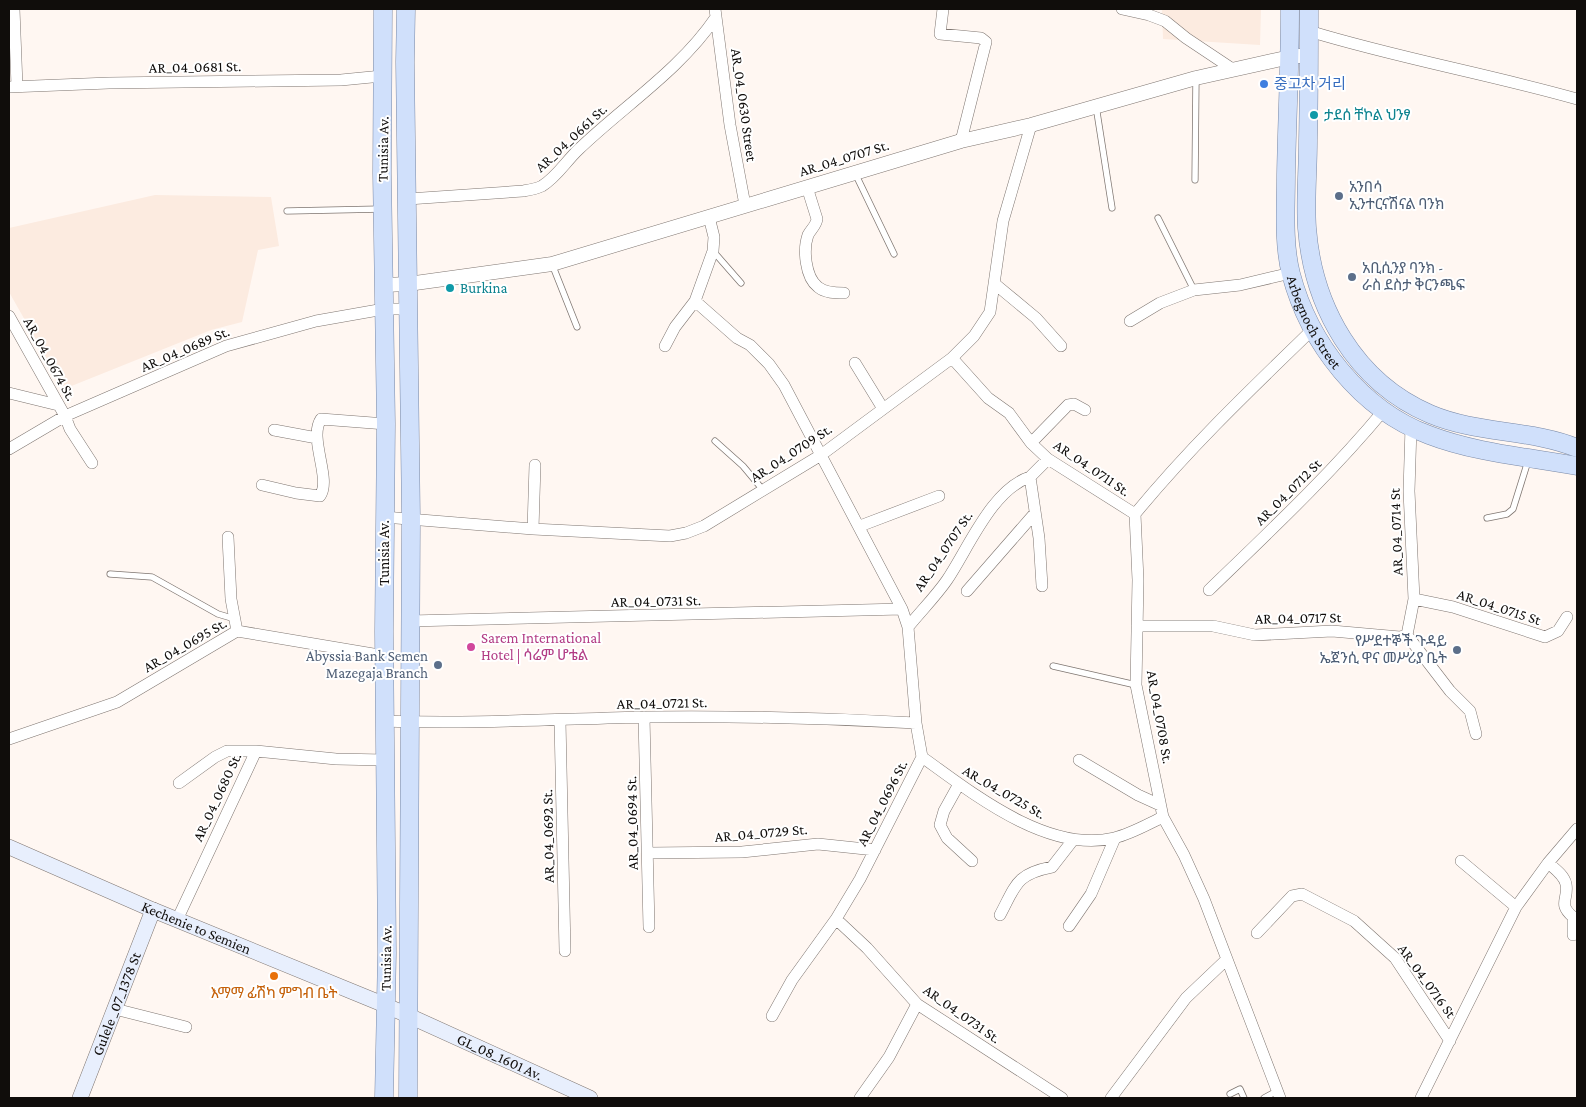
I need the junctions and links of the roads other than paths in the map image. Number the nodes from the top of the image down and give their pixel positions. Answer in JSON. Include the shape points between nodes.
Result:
{"nodes":[{"id":1,"x":14,"y":9,"type":"edge"},
{"id":2,"x":383,"y":9,"type":"edge"},
{"id":3,"x":406,"y":9,"type":"edge"},
{"id":4,"x":943,"y":9,"type":"edge"},
{"id":5,"x":1122,"y":9,"type":"edge"},
{"id":6,"x":1164,"y":9,"type":"edge"},
{"id":7,"x":1290,"y":9,"type":"edge"},
{"id":8,"x":1309,"y":9,"type":"edge"},
{"id":9,"x":715,"y":13,"type":"edge"},
{"id":10,"x":1165,"y":21,"type":"junction"},
{"id":11,"x":1309,"y":31,"type":"junction"},
{"id":12,"x":1308,"y":55,"type":"junction"},
{"id":13,"x":1290,"y":57,"type":"junction"},
{"id":14,"x":1234,"y":70,"type":"junction"},
{"id":15,"x":382,"y":76,"type":"junction"},
{"id":16,"x":1196,"y":78,"type":"junction"},
{"id":17,"x":13,"y":86,"type":"edge"},
{"id":18,"x":1577,"y":99,"type":"edge"},
{"id":19,"x":1096,"y":105,"type":"junction"},
{"id":20,"x":1031,"y":125,"type":"junction"},
{"id":21,"x":961,"y":141,"type":"junction"},
{"id":22,"x":854,"y":172,"type":"junction"},
{"id":23,"x":1195,"y":180,"type":"dead end"},
{"id":24,"x":807,"y":186,"type":"junction"},
{"id":25,"x":408,"y":199,"type":"junction"},
{"id":26,"x":745,"y":205,"type":"junction"},
{"id":27,"x":1112,"y":208,"type":"dead end"},
{"id":28,"x":383,"y":209,"type":"junction"},
{"id":29,"x":287,"y":211,"type":"dead end"},
{"id":30,"x":709,"y":217,"type":"junction"},
{"id":31,"x":1158,"y":218,"type":"dead end"},
{"id":32,"x":712,"y":251,"type":"junction"},
{"id":33,"x":894,"y":254,"type":"dead end"},
{"id":34,"x":552,"y":264,"type":"junction"},
{"id":35,"x":1291,"y":273,"type":"junction"},
{"id":36,"x":741,"y":283,"type":"dead end"},
{"id":37,"x":408,"y":284,"type":"junction"},
{"id":38,"x":995,"y":284,"type":"junction"},
{"id":39,"x":384,"y":285,"type":"junction"},
{"id":40,"x":1194,"y":290,"type":"junction"},
{"id":41,"x":844,"y":293,"type":"dead end"},
{"id":42,"x":695,"y":301,"type":"junction"},
{"id":43,"x":384,"y":309,"type":"junction"},
{"id":44,"x":409,"y":309,"type":"junction"},
{"id":45,"x":9,"y":316,"type":"edge"},
{"id":46,"x":1130,"y":321,"type":"dead end"},
{"id":47,"x":577,"y":327,"type":"dead end"},
{"id":48,"x":1313,"y":329,"type":"junction"},
{"id":49,"x":665,"y":346,"type":"dead end"},
{"id":50,"x":1061,"y":346,"type":"dead end"},
{"id":51,"x":952,"y":358,"type":"junction"},
{"id":52,"x":855,"y":364,"type":"dead end"},
{"id":53,"x":9,"y":393,"type":"edge"},
{"id":54,"x":58,"y":405,"type":"junction"},
{"id":55,"x":882,"y":408,"type":"junction"},
{"id":56,"x":1085,"y":410,"type":"dead end"},
{"id":57,"x":1384,"y":410,"type":"junction"},
{"id":58,"x":65,"y":416,"type":"junction"},
{"id":59,"x":386,"y":424,"type":"junction"},
{"id":60,"x":1411,"y":427,"type":"junction"},
{"id":61,"x":274,"y":430,"type":"dead end"},
{"id":62,"x":318,"y":438,"type":"junction"},
{"id":63,"x":715,"y":441,"type":"dead end"},
{"id":64,"x":1031,"y":443,"type":"junction"},
{"id":65,"x":1577,"y":448,"type":"edge"},
{"id":66,"x":9,"y":449,"type":"edge"},
{"id":67,"x":821,"y":455,"type":"junction"},
{"id":68,"x":1528,"y":458,"type":"junction"},
{"id":69,"x":1048,"y":459,"type":"junction"},
{"id":70,"x":92,"y":463,"type":"dead end"},
{"id":71,"x":535,"y":465,"type":"dead end"},
{"id":72,"x":1577,"y":466,"type":"edge"},
{"id":73,"x":1030,"y":478,"type":"junction"},
{"id":74,"x":262,"y":485,"type":"dead end"},
{"id":75,"x":763,"y":490,"type":"junction"},
{"id":76,"x":939,"y":496,"type":"dead end"},
{"id":77,"x":1035,"y":513,"type":"junction"},
{"id":78,"x":1135,"y":514,"type":"junction"},
{"id":79,"x":384,"y":517,"type":"junction"},
{"id":80,"x":1488,"y":518,"type":"dead end"},
{"id":81,"x":411,"y":519,"type":"junction"},
{"id":82,"x":860,"y":526,"type":"junction"},
{"id":83,"x":533,"y":529,"type":"junction"},
{"id":84,"x":228,"y":537,"type":"dead end"},
{"id":85,"x":110,"y":574,"type":"dead end"},
{"id":86,"x":1042,"y":586,"type":"dead end"},
{"id":87,"x":1209,"y":590,"type":"dead end"},
{"id":88,"x":967,"y":591,"type":"dead end"},
{"id":89,"x":1414,"y":599,"type":"junction"},
{"id":90,"x":902,"y":609,"type":"junction"},
{"id":91,"x":1567,"y":617,"type":"dead end"},
{"id":92,"x":410,"y":621,"type":"junction"},
{"id":93,"x":236,"y":625,"type":"junction"},
{"id":94,"x":1137,"y":626,"type":"junction"},
{"id":95,"x":908,"y":627,"type":"junction"},
{"id":96,"x":1403,"y":636,"type":"junction"},
{"id":97,"x":385,"y":656,"type":"junction"},
{"id":98,"x":1053,"y":666,"type":"dead end"},
{"id":99,"x":1136,"y":684,"type":"junction"},
{"id":100,"x":644,"y":717,"type":"junction"},
{"id":101,"x":384,"y":721,"type":"junction"},
{"id":102,"x":560,"y":721,"type":"junction"},
{"id":103,"x":408,"y":722,"type":"junction"},
{"id":104,"x":916,"y":724,"type":"junction"},
{"id":105,"x":1476,"y":734,"type":"dead end"},
{"id":106,"x":9,"y":739,"type":"edge"},
{"id":107,"x":256,"y":751,"type":"junction"},
{"id":108,"x":922,"y":757,"type":"junction"},
{"id":109,"x":384,"y":760,"type":"junction"},
{"id":110,"x":1079,"y":760,"type":"dead end"},
{"id":111,"x":179,"y":783,"type":"dead end"},
{"id":112,"x":959,"y":784,"type":"junction"},
{"id":113,"x":1160,"y":804,"type":"junction"},
{"id":114,"x":1164,"y":817,"type":"junction"},
{"id":115,"x":1577,"y":829,"type":"edge"},
{"id":116,"x":1115,"y":838,"type":"junction"},
{"id":117,"x":1073,"y":840,"type":"junction"},
{"id":118,"x":9,"y":846,"type":"edge"},
{"id":119,"x":875,"y":850,"type":"junction"},
{"id":120,"x":649,"y":854,"type":"junction"},
{"id":121,"x":972,"y":861,"type":"dead end"},
{"id":122,"x":1461,"y":861,"type":"dead end"},
{"id":123,"x":1548,"y":863,"type":"junction"},
{"id":124,"x":1516,"y":907,"type":"junction"},
{"id":125,"x":153,"y":910,"type":"junction"},
{"id":126,"x":1000,"y":915,"type":"dead end"},
{"id":127,"x":836,"y":919,"type":"junction"},
{"id":128,"x":177,"y":920,"type":"junction"},
{"id":129,"x":1069,"y":926,"type":"dead end"},
{"id":130,"x":649,"y":928,"type":"dead end"},
{"id":131,"x":1257,"y":933,"type":"dead end"},
{"id":132,"x":1573,"y":935,"type":"dead end"},
{"id":133,"x":565,"y":951,"type":"dead end"},
{"id":134,"x":1226,"y":960,"type":"junction"},
{"id":135,"x":917,"y":1004,"type":"junction"},
{"id":136,"x":385,"y":1005,"type":"junction"},
{"id":137,"x":115,"y":1009,"type":"junction"},
{"id":138,"x":408,"y":1015,"type":"junction"},
{"id":139,"x":772,"y":1016,"type":"dead end"},
{"id":140,"x":186,"y":1027,"type":"dead end"},
{"id":141,"x":1450,"y":1041,"type":"junction"},
{"id":142,"x":1230,"y":1094,"type":"dead end"},
{"id":143,"x":1279,"y":1094,"type":"edge"},
{"id":144,"x":80,"y":1098,"type":"edge"},
{"id":145,"x":384,"y":1098,"type":"edge"},
{"id":146,"x":408,"y":1098,"type":"edge"},
{"id":147,"x":590,"y":1098,"type":"edge"},
{"id":148,"x":860,"y":1098,"type":"edge"},
{"id":149,"x":1062,"y":1098,"type":"edge"},
{"id":150,"x":1111,"y":1098,"type":"edge"},
{"id":151,"x":1244,"y":1098,"type":"edge"},
{"id":152,"x":1264,"y":1098,"type":"edge"},
{"id":153,"x":1421,"y":1098,"type":"edge"}],
"edges":[{"from":1,"to":17,"type":"street"},
{"from":2,"to":15,"type":"main road","name":"Tunisia Av."},
{"from":3,"to":25,"type":"main road","name":"Tunisia Av.","via":[[404,62]]},
{"from":4,"to":21,"type":"street","via":[[940,34],[982,38],[986,42]]},
{"from":5,"to":10,"type":"street"},
{"from":6,"to":10,"type":"street"},
{"from":7,"to":13,"type":"main road","name":"Arbegnoch Street"},
{"from":8,"to":11,"type":"main road","name":"Arbegnoch Street"},
{"from":9,"to":25,"type":"street","name":"AR_04_0661 St.","via":[[697,43],[541,187]]},
{"from":9,"to":26,"type":"street","name":"AR_04_0630 Street","via":[[735,160]]},
{"from":10,"to":14,"type":"street"},
{"from":11,"to":12,"type":"main road","name":"Arbegnoch Street"},
{"from":11,"to":18,"type":"street"},
{"from":12,"to":13,"type":"street","name":"AR_04_0707 St."},
{"from":12,"to":65,"type":"main road","name":"Arbegnoch Street","via":[[1309,244],[1323,302],[1348,347],[1380,382],[1417,408],[1459,423]]},
{"from":13,"to":14,"type":"street","name":"AR_04_0707 St."},
{"from":13,"to":35,"type":"main road","name":"Arbegnoch Street","via":[[1286,200]]},
{"from":14,"to":16,"type":"street","name":"AR_04_0707 St."},
{"from":15,"to":17,"type":"street","name":"AR_04_0681 St.","via":[[341,80]]},
{"from":15,"to":28,"type":"main road","name":"Tunisia Av."},
{"from":16,"to":19,"type":"street","name":"AR_04_0707 St."},
{"from":16,"to":23,"type":"lane"},
{"from":19,"to":20,"type":"street","name":"AR_04_0707 St."},
{"from":19,"to":27,"type":"lane"},
{"from":20,"to":21,"type":"street","name":"AR_04_0707 St."},
{"from":20,"to":38,"type":"street","name":"AR_04_0709 St.","via":[[1003,221]]},
{"from":21,"to":22,"type":"street","name":"AR_04_0707 St."},
{"from":22,"to":24,"type":"street","name":"AR_04_0707 St."},
{"from":22,"to":33,"type":"lane"},
{"from":24,"to":26,"type":"street","name":"AR_04_0707 St."},
{"from":24,"to":41,"type":"street","via":[[817,219],[807,237],[805,249],[813,281],[822,290]]},
{"from":25,"to":37,"type":"main road","name":"Tunisia Av."},
{"from":26,"to":30,"type":"street","name":"AR_04_0707 St."},
{"from":28,"to":29,"type":"lane"},
{"from":28,"to":39,"type":"main road","name":"Tunisia Av."},
{"from":30,"to":32,"type":"street","via":[[714,237]]},
{"from":30,"to":34,"type":"street","name":"AR_04_0707 St."},
{"from":31,"to":40,"type":"lane"},
{"from":32,"to":36,"type":"lane"},
{"from":32,"to":42,"type":"street"},
{"from":34,"to":37,"type":"street","name":"AR_04_0707 St."},
{"from":34,"to":47,"type":"lane"},
{"from":35,"to":40,"type":"street","via":[[1240,285]]},
{"from":35,"to":48,"type":"main road","name":"Arbegnoch Street"},
{"from":37,"to":39,"type":"street","name":"AR_04_0707 St."},
{"from":37,"to":44,"type":"main road","name":"Tunisia Av."},
{"from":38,"to":50,"type":"street","via":[[1036,318]]},
{"from":38,"to":51,"type":"street","name":"AR_04_0709 St.","via":[[990,312],[984,324]]},
{"from":39,"to":43,"type":"main road","name":"Tunisia Av."},
{"from":40,"to":46,"type":"street","via":[[1160,303]]},
{"from":42,"to":49,"type":"street"},
{"from":42,"to":67,"type":"street","name":"AR_04_0696 St.","via":[[769,364],[784,385]]},
{"from":43,"to":44,"type":"street","name":"AR_04_0689 St."},
{"from":43,"to":58,"type":"street","name":"AR_04_0689 St.","via":[[316,321],[226,346]]},
{"from":43,"to":59,"type":"main road","name":"Tunisia Av."},
{"from":44,"to":81,"type":"main road","name":"Tunisia Av."},
{"from":45,"to":54,"type":"street","name":"AR_04_0674 St."},
{"from":48,"to":57,"type":"main road","name":"Arbegnoch Street","via":[[1344,374]]},
{"from":48,"to":78,"type":"street","via":[[1225,412]]},
{"from":51,"to":55,"type":"street","name":"AR_04_0709 St."},
{"from":51,"to":64,"type":"street","name":"AR_04_0711 St.","via":[[988,398],[1008,413]]},
{"from":52,"to":55,"type":"street"},
{"from":53,"to":54,"type":"street"},
{"from":54,"to":58,"type":"street","name":"AR_04_0674 St."},
{"from":55,"to":67,"type":"street","name":"AR_04_0709 St."},
{"from":56,"to":64,"type":"street","via":[[1074,404],[1068,405]]},
{"from":57,"to":60,"type":"main road","name":"Arbegnoch Street"},
{"from":57,"to":87,"type":"street","name":"AR_04_0712 St","via":[[1302,502]]},
{"from":58,"to":66,"type":"street","name":"AR_04_0689 St."},
{"from":58,"to":70,"type":"street","name":"AR_04_0674 St."},
{"from":59,"to":62,"type":"street","via":[[321,419]]},
{"from":59,"to":79,"type":"main road","name":"Tunisia Av."},
{"from":60,"to":68,"type":"main road","name":"Arbegnoch Street","via":[[1448,441]]},
{"from":60,"to":89,"type":"street","name":"AR_04_0714 St","via":[[1409,491]]},
{"from":61,"to":62,"type":"street"},
{"from":62,"to":74,"type":"street","via":[[320,496]]},
{"from":63,"to":75,"type":"lane","via":[[743,466]]},
{"from":64,"to":69,"type":"street","name":"AR_04_0711 St."},
{"from":67,"to":75,"type":"street","name":"AR_04_0709 St."},
{"from":67,"to":82,"type":"street","name":"AR_04_0696 St."},
{"from":68,"to":72,"type":"main road","name":"Arbegnoch Street"},
{"from":68,"to":80,"type":"lane","via":[[1513,509],[1507,514]]},
{"from":69,"to":73,"type":"street","name":"AR_04_0707 St."},
{"from":69,"to":78,"type":"street","name":"AR_04_0711 St."},
{"from":71,"to":83,"type":"street"},
{"from":73,"to":77,"type":"street"},
{"from":73,"to":95,"type":"street","name":"AR_04_0707 St.","via":[[1014,484],[983,520],[946,583]]},
{"from":75,"to":83,"type":"street","name":"AR_04_0709 St.","via":[[704,526],[670,536]]},
{"from":76,"to":82,"type":"street"},
{"from":77,"to":86,"type":"street"},
{"from":77,"to":88,"type":"street"},
{"from":78,"to":94,"type":"street","name":"AR_04_0708 St."},
{"from":79,"to":81,"type":"street","name":"AR_04_0709 St."},
{"from":79,"to":97,"type":"main road","name":"Tunisia Av."},
{"from":81,"to":83,"type":"street","name":"AR_04_0709 St."},
{"from":81,"to":92,"type":"main road","name":"Tunisia Av."},
{"from":82,"to":90,"type":"street","name":"AR_04_0696 St."},
{"from":84,"to":93,"type":"street","via":[[231,598]]},
{"from":85,"to":93,"type":"lane","via":[[152,577]]},
{"from":89,"to":91,"type":"street","name":"AR_04_0715 St","via":[[1453,607],[1545,637],[1558,632]]},
{"from":89,"to":96,"type":"street","name":"AR_04_0714 St"},
{"from":90,"to":92,"type":"street","name":"AR_04_0731 St."},
{"from":90,"to":95,"type":"street","name":"AR_04_0696 St."},
{"from":92,"to":103,"type":"main road","name":"Tunisia Av."},
{"from":93,"to":97,"type":"street","name":"AR_04_0695 St."},
{"from":93,"to":106,"type":"street","name":"AR_04_0695 St.","via":[[117,702]]},
{"from":94,"to":96,"type":"street","name":"AR_04_0717 St","via":[[1213,626],[1254,635],[1332,631]]},
{"from":94,"to":99,"type":"street","name":"AR_04_0708 St."},
{"from":95,"to":104,"type":"street","name":"AR_04_0696 St."},
{"from":96,"to":105,"type":"street","via":[[1470,710]]},
{"from":97,"to":101,"type":"main road","name":"Tunisia Av."},
{"from":98,"to":99,"type":"lane"},
{"from":99,"to":113,"type":"street","name":"AR_04_0708 St."},
{"from":100,"to":102,"type":"street","name":"AR_04_0721 St."},
{"from":100,"to":104,"type":"street","name":"AR_04_0721 St.","via":[[762,717]]},
{"from":100,"to":120,"type":"street","name":"AR_04_0694 St."},
{"from":101,"to":103,"type":"street","name":"AR_04_0721 St."},
{"from":101,"to":109,"type":"main road","name":"Tunisia Av."},
{"from":102,"to":103,"type":"street","name":"AR_04_0721 St."},
{"from":102,"to":133,"type":"street","name":"AR_04_0692 St."},
{"from":103,"to":138,"type":"main road","name":"Tunisia Av."},
{"from":104,"to":108,"type":"street","name":"AR_04_0696 St."},
{"from":107,"to":109,"type":"street","name":"AR_04_0680 St."},
{"from":107,"to":111,"type":"street","via":[[227,751]]},
{"from":107,"to":128,"type":"street","name":"AR_04_0680 St."},
{"from":108,"to":112,"type":"street","name":"AR_04_0725 St."},
{"from":108,"to":119,"type":"street","name":"AR_04_0696 St."},
{"from":109,"to":136,"type":"main road","name":"Tunisia Av."},
{"from":110,"to":113,"type":"street","via":[[1138,795]]},
{"from":112,"to":117,"type":"street","name":"AR_04_0725 St.","via":[[1041,831]]},
{"from":112,"to":121,"type":"street","via":[[940,825],[947,838]]},
{"from":113,"to":114,"type":"street","name":"AR_04_0708 St."},
{"from":114,"to":116,"type":"street","name":"AR_04_0725 St."},
{"from":114,"to":134,"type":"street","name":"AR_04_0708 St.","via":[[1204,899]]},
{"from":115,"to":123,"type":"street","name":"AR_04_0716 St"},
{"from":116,"to":117,"type":"street","name":"AR_04_0725 St."},
{"from":116,"to":129,"type":"street","via":[[1091,894]]},
{"from":117,"to":126,"type":"street","via":[[1052,867],[1031,871],[1022,878]]},
{"from":118,"to":125,"type":"main road","name":"Kechenie to Semien"},
{"from":119,"to":120,"type":"street","name":"AR_04_0729 St.","via":[[818,844],[742,852]]},
{"from":119,"to":127,"type":"street","name":"AR_04_0696 St."},
{"from":120,"to":130,"type":"street","name":"AR_04_0694 St."},
{"from":122,"to":124,"type":"street"},
{"from":123,"to":124,"type":"street","name":"AR_04_0716 St"},
{"from":123,"to":132,"type":"street","via":[[1565,881],[1567,887],[1563,901],[1566,911],[1573,917]]},
{"from":124,"to":141,"type":"street","name":"AR_04_0716 St"},
{"from":125,"to":128,"type":"main road","name":"Kechenie to Semien"},
{"from":125,"to":137,"type":"main road","name":"Gulele _07_1378 St"},
{"from":127,"to":135,"type":"street","name":"AR_04_0731 St."},
{"from":127,"to":139,"type":"street","name":"AR_04_0696 St.","via":[[792,980]]},
{"from":128,"to":136,"type":"main road","name":"Kechenie to Semien"},
{"from":131,"to":141,"type":"street","name":"AR_04_0716 St","via":[[1292,896],[1302,894],[1354,921],[1395,958]]},
{"from":134,"to":143,"type":"street","name":"AR_04_0708 St."},
{"from":134,"to":150,"type":"street","via":[[1186,998]]},
{"from":135,"to":148,"type":"street","via":[[889,1057]]},
{"from":135,"to":149,"type":"street","name":"AR_04_0731 St."},
{"from":136,"to":138,"type":"main road","name":"Kechenie to Semien"},
{"from":136,"to":145,"type":"main road","name":"Tunisia Av."},
{"from":137,"to":140,"type":"street"},
{"from":137,"to":144,"type":"main road","name":"Gulele _07_1378 St"},
{"from":138,"to":146,"type":"main road","name":"Tunisia Av."},
{"from":138,"to":147,"type":"main road","name":"GL_08_1601 Av."},
{"from":141,"to":153,"type":"street","name":"AR_04_0716 St"},
{"from":142,"to":151,"type":"lane","via":[[1240,1089]]},
{"from":143,"to":152,"type":"lane"}]}
